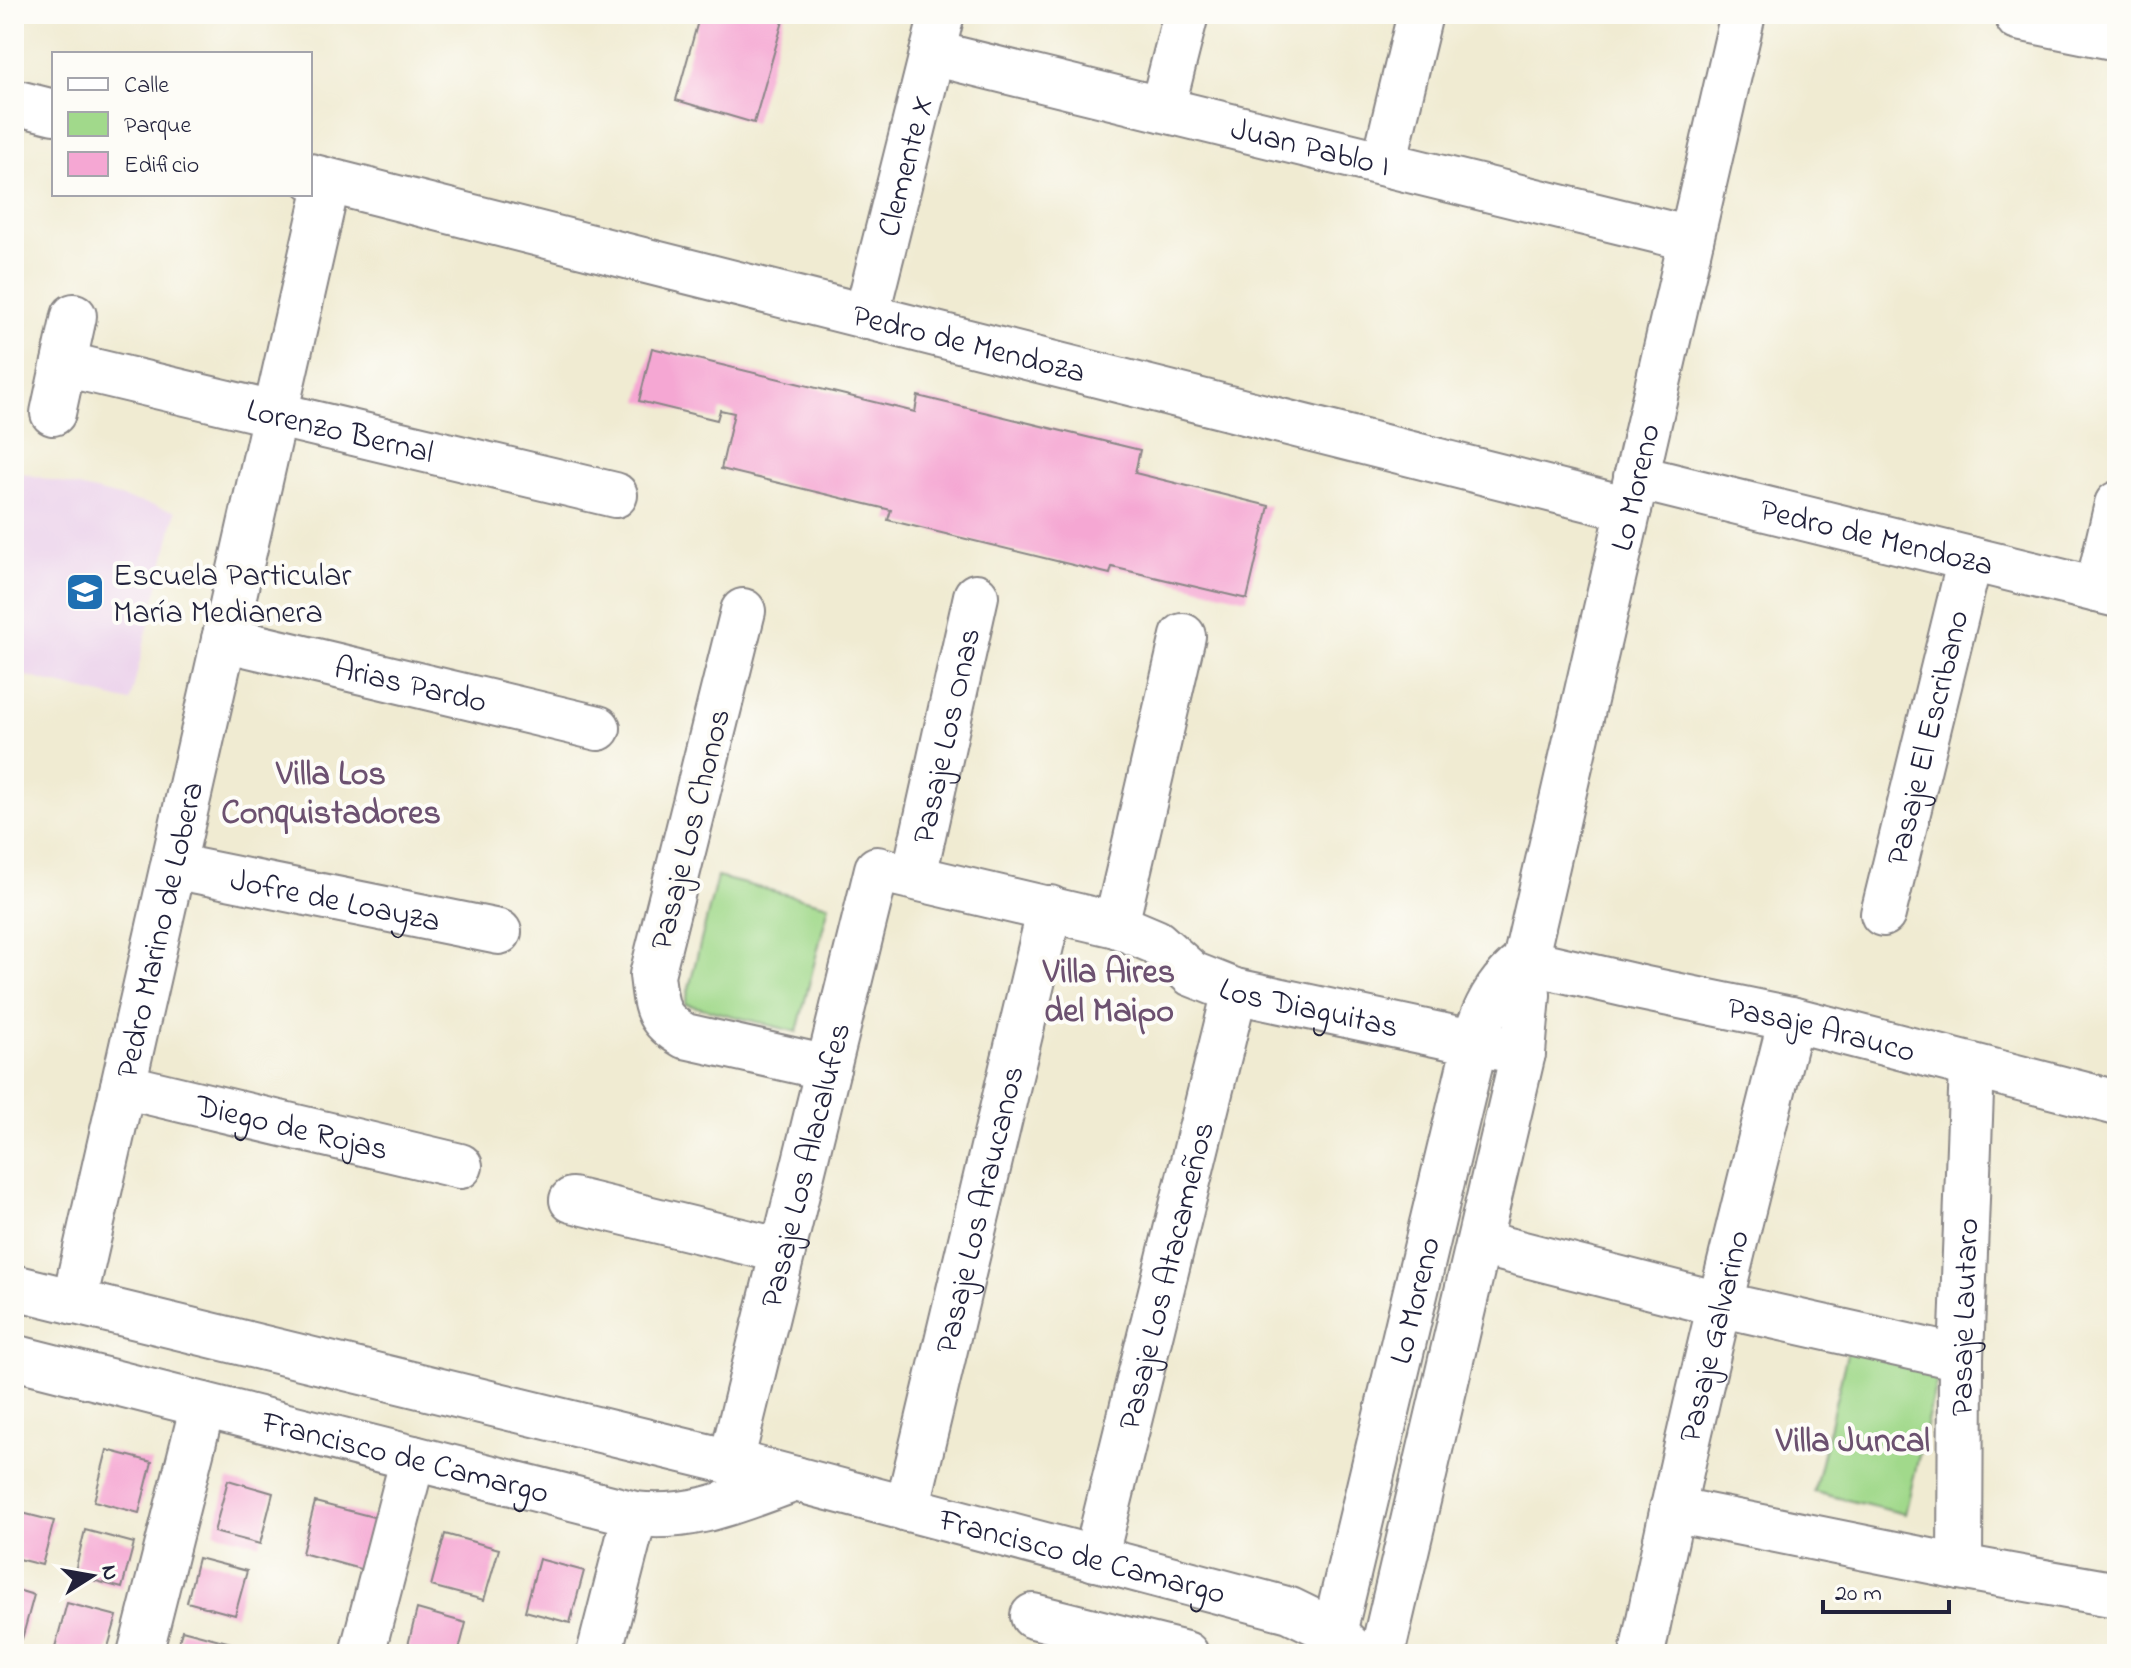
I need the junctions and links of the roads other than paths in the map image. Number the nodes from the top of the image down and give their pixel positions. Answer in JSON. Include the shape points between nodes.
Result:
{"nodes":[{"id":1,"x":1186,"y":14,"type":"edge"},
{"id":2,"x":1420,"y":14,"type":"edge"},
{"id":3,"x":1743,"y":14,"type":"edge"},
{"id":4,"x":2018,"y":18,"type":"dead end"},
{"id":5,"x":2113,"y":29,"type":"edge"},
{"id":6,"x":937,"y":34,"type":"edge"},
{"id":7,"x":14,"y":102,"type":"edge"},
{"id":8,"x":1162,"y":109,"type":"junction"},
{"id":9,"x":52,"y":112,"type":"edge"},
{"id":10,"x":1384,"y":163,"type":"junction"},
{"id":11,"x":319,"y":178,"type":"edge"},
{"id":12,"x":1691,"y":239,"type":"junction"},
{"id":13,"x":74,"y":316,"type":"dead end"},
{"id":14,"x":866,"y":317,"type":"junction"},
{"id":15,"x":64,"y":364,"type":"junction"},
{"id":16,"x":53,"y":413,"type":"dead end"},
{"id":17,"x":275,"y":414,"type":"junction"},
{"id":18,"x":1632,"y":493,"type":"junction"},
{"id":19,"x":615,"y":495,"type":"dead end"},
{"id":20,"x":2117,"y":504,"type":"edge"},
{"id":21,"x":1970,"y":559,"type":"junction"},
{"id":22,"x":2107,"y":592,"type":"edge"},
{"id":23,"x":976,"y":596,"type":"dead end"},
{"id":24,"x":743,"y":611,"type":"dead end"},
{"id":25,"x":1183,"y":636,"type":"dead end"},
{"id":26,"x":224,"y":639,"type":"junction"},
{"id":27,"x":598,"y":728,"type":"dead end"},
{"id":28,"x":173,"y":866,"type":"junction"},
{"id":29,"x":896,"y":873,"type":"junction"},
{"id":30,"x":1050,"y":908,"type":"junction"},
{"id":31,"x":1883,"y":914,"type":"dead end"},
{"id":32,"x":1116,"y":925,"type":"junction"},
{"id":33,"x":499,"y":932,"type":"dead end"},
{"id":34,"x":1525,"y":961,"type":"junction"},
{"id":35,"x":1235,"y":991,"type":"junction"},
{"id":36,"x":1791,"y":1019,"type":"junction"},
{"id":37,"x":1475,"y":1043,"type":"junction"},
{"id":38,"x":1523,"y":1053,"type":"junction"},
{"id":39,"x":1972,"y":1066,"type":"junction"},
{"id":40,"x":828,"y":1068,"type":"junction"},
{"id":41,"x":123,"y":1086,"type":"junction"},
{"id":42,"x":2117,"y":1103,"type":"edge"},
{"id":43,"x":460,"y":1166,"type":"dead end"},
{"id":44,"x":572,"y":1200,"type":"dead end"},
{"id":45,"x":1480,"y":1243,"type":"junction"},
{"id":46,"x":783,"y":1251,"type":"junction"},
{"id":47,"x":14,"y":1287,"type":"edge"},
{"id":48,"x":74,"y":1302,"type":"junction"},
{"id":49,"x":1719,"y":1304,"type":"junction"},
{"id":50,"x":14,"y":1357,"type":"edge"},
{"id":51,"x":1961,"y":1358,"type":"junction"},
{"id":52,"x":203,"y":1405,"type":"junction"},
{"id":53,"x":413,"y":1458,"type":"junction"},
{"id":54,"x":731,"y":1462,"type":"junction"},
{"id":55,"x":796,"y":1479,"type":"junction"},
{"id":56,"x":907,"y":1509,"type":"junction"},
{"id":57,"x":1672,"y":1509,"type":"junction"},
{"id":58,"x":635,"y":1514,"type":"junction"},
{"id":59,"x":1095,"y":1559,"type":"junction"},
{"id":60,"x":1960,"y":1567,"type":"junction"},
{"id":61,"x":2117,"y":1595,"type":"edge"},
{"id":62,"x":1033,"y":1616,"type":"dead end"},
{"id":63,"x":1339,"y":1646,"type":"edge"},
{"id":64,"x":140,"y":1654,"type":"edge"},
{"id":65,"x":362,"y":1654,"type":"edge"},
{"id":66,"x":599,"y":1654,"type":"edge"},
{"id":67,"x":1186,"y":1654,"type":"edge"},
{"id":68,"x":1382,"y":1654,"type":"edge"},
{"id":69,"x":1642,"y":1654,"type":"edge"}],
"edges":[{"from":1,"to":8,"type":"street"},
{"from":2,"to":10,"type":"street"},
{"from":3,"to":12,"type":"street","name":"Lo Moreno"},
{"from":4,"to":5,"type":"street"},
{"from":6,"to":8,"type":"street","name":"Juan Pablo I"},
{"from":6,"to":14,"type":"street","name":"Clemente X"},
{"from":7,"to":9,"type":"street"},
{"from":8,"to":10,"type":"street","name":"Juan Pablo I"},
{"from":10,"to":12,"type":"street","name":"Juan Pablo I"},
{"from":11,"to":14,"type":"street","name":"Pedro de Mendoza"},
{"from":11,"to":17,"type":"street","name":"Pedro Marino de Lobera"},
{"from":12,"to":18,"type":"street","name":"Lo Moreno"},
{"from":13,"to":15,"type":"street"},
{"from":14,"to":18,"type":"street","name":"Pedro de Mendoza"},
{"from":15,"to":16,"type":"street"},
{"from":15,"to":17,"type":"street","name":"Lorenzo Bernal"},
{"from":17,"to":19,"type":"street","name":"Lorenzo Bernal"},
{"from":17,"to":26,"type":"street","name":"Pedro Marino de Lobera"},
{"from":18,"to":21,"type":"street","name":"Pedro de Mendoza"},
{"from":18,"to":34,"type":"street","name":"Lo Moreno"},
{"from":20,"to":22,"type":"street"},
{"from":21,"to":22,"type":"street","name":"Pedro de Mendoza"},
{"from":21,"to":31,"type":"street","name":"Pasaje El Escribano"},
{"from":23,"to":29,"type":"street","name":"Pasaje Los Onas"},
{"from":24,"to":40,"type":"street","name":"Pasaje Los Chonos","via":[[652,975],[655,1005],[666,1025],[685,1036]]},
{"from":25,"to":32,"type":"street"},
{"from":26,"to":27,"type":"street","name":"Arias Pardo"},
{"from":26,"to":28,"type":"street","name":"Pedro Marino de Lobera"},
{"from":28,"to":33,"type":"street","name":"Jofre de Loayza"},
{"from":28,"to":41,"type":"street","name":"Pedro Marino de Lobera"},
{"from":29,"to":30,"type":"street","name":"Los Diaguitas"},
{"from":29,"to":40,"type":"street","name":"Pasaje Los Alacalufes"},
{"from":30,"to":32,"type":"street","name":"Los Diaguitas"},
{"from":30,"to":56,"type":"street","name":"Pasaje Los Araucanos"},
{"from":32,"to":35,"type":"street","name":"Los Diaguitas","via":[[1156,942],[1192,974]]},
{"from":34,"to":36,"type":"street","name":"Pasaje Arauco"},
{"from":34,"to":37,"type":"street","name":"Lo Moreno","via":[[1509,973],[1486,1007]]},
{"from":34,"to":38,"type":"street","name":"Lo Moreno"},
{"from":35,"to":37,"type":"street","name":"Los Diaguitas"},
{"from":35,"to":59,"type":"street","name":"Pasaje Los Atacameños"},
{"from":36,"to":39,"type":"street","name":"Pasaje Arauco"},
{"from":36,"to":49,"type":"street","name":"Pasaje Galvarino"},
{"from":37,"to":38,"type":"street","name":"Los Diaguitas"},
{"from":37,"to":63,"type":"street","name":"Lo Moreno"},
{"from":38,"to":45,"type":"street","name":"Lo Moreno"},
{"from":39,"to":42,"type":"street","name":"Pasaje Arauco"},
{"from":39,"to":51,"type":"street","name":"Pasaje Lautaro"},
{"from":40,"to":46,"type":"street","name":"Pasaje Los Alacalufes"},
{"from":41,"to":43,"type":"street","name":"Diego de Rojas"},
{"from":41,"to":48,"type":"street","name":"Pedro Marino de Lobera"},
{"from":44,"to":46,"type":"street"},
{"from":45,"to":49,"type":"street"},
{"from":45,"to":68,"type":"street","name":"Lo Moreno"},
{"from":46,"to":54,"type":"street","name":"Pasaje Los Alacalufes"},
{"from":47,"to":48,"type":"street","name":"Francisco de Camargo"},
{"from":48,"to":54,"type":"street","name":"Francisco de Camargo"},
{"from":49,"to":51,"type":"street"},
{"from":49,"to":57,"type":"street","name":"Pasaje Galvarino"},
{"from":50,"to":52,"type":"street","name":"Francisco de Camargo"},
{"from":51,"to":60,"type":"street","name":"Pasaje Lautaro"},
{"from":52,"to":53,"type":"street","name":"Francisco de Camargo"},
{"from":52,"to":64,"type":"street"},
{"from":53,"to":58,"type":"street","name":"Francisco de Camargo"},
{"from":53,"to":65,"type":"street"},
{"from":54,"to":55,"type":"street","name":"Francisco de Camargo"},
{"from":55,"to":56,"type":"street","name":"Francisco de Camargo"},
{"from":55,"to":58,"type":"street","name":"Francisco de Camargo","via":[[702,1512]]},
{"from":56,"to":59,"type":"street","name":"Francisco de Camargo"},
{"from":57,"to":60,"type":"street"},
{"from":57,"to":69,"type":"street","name":"Pasaje Galvarino"},
{"from":58,"to":66,"type":"street"},
{"from":59,"to":63,"type":"street","name":"Francisco de Camargo","via":[[1290,1610]]},
{"from":60,"to":61,"type":"street"},
{"from":62,"to":67,"type":"street"}]}
